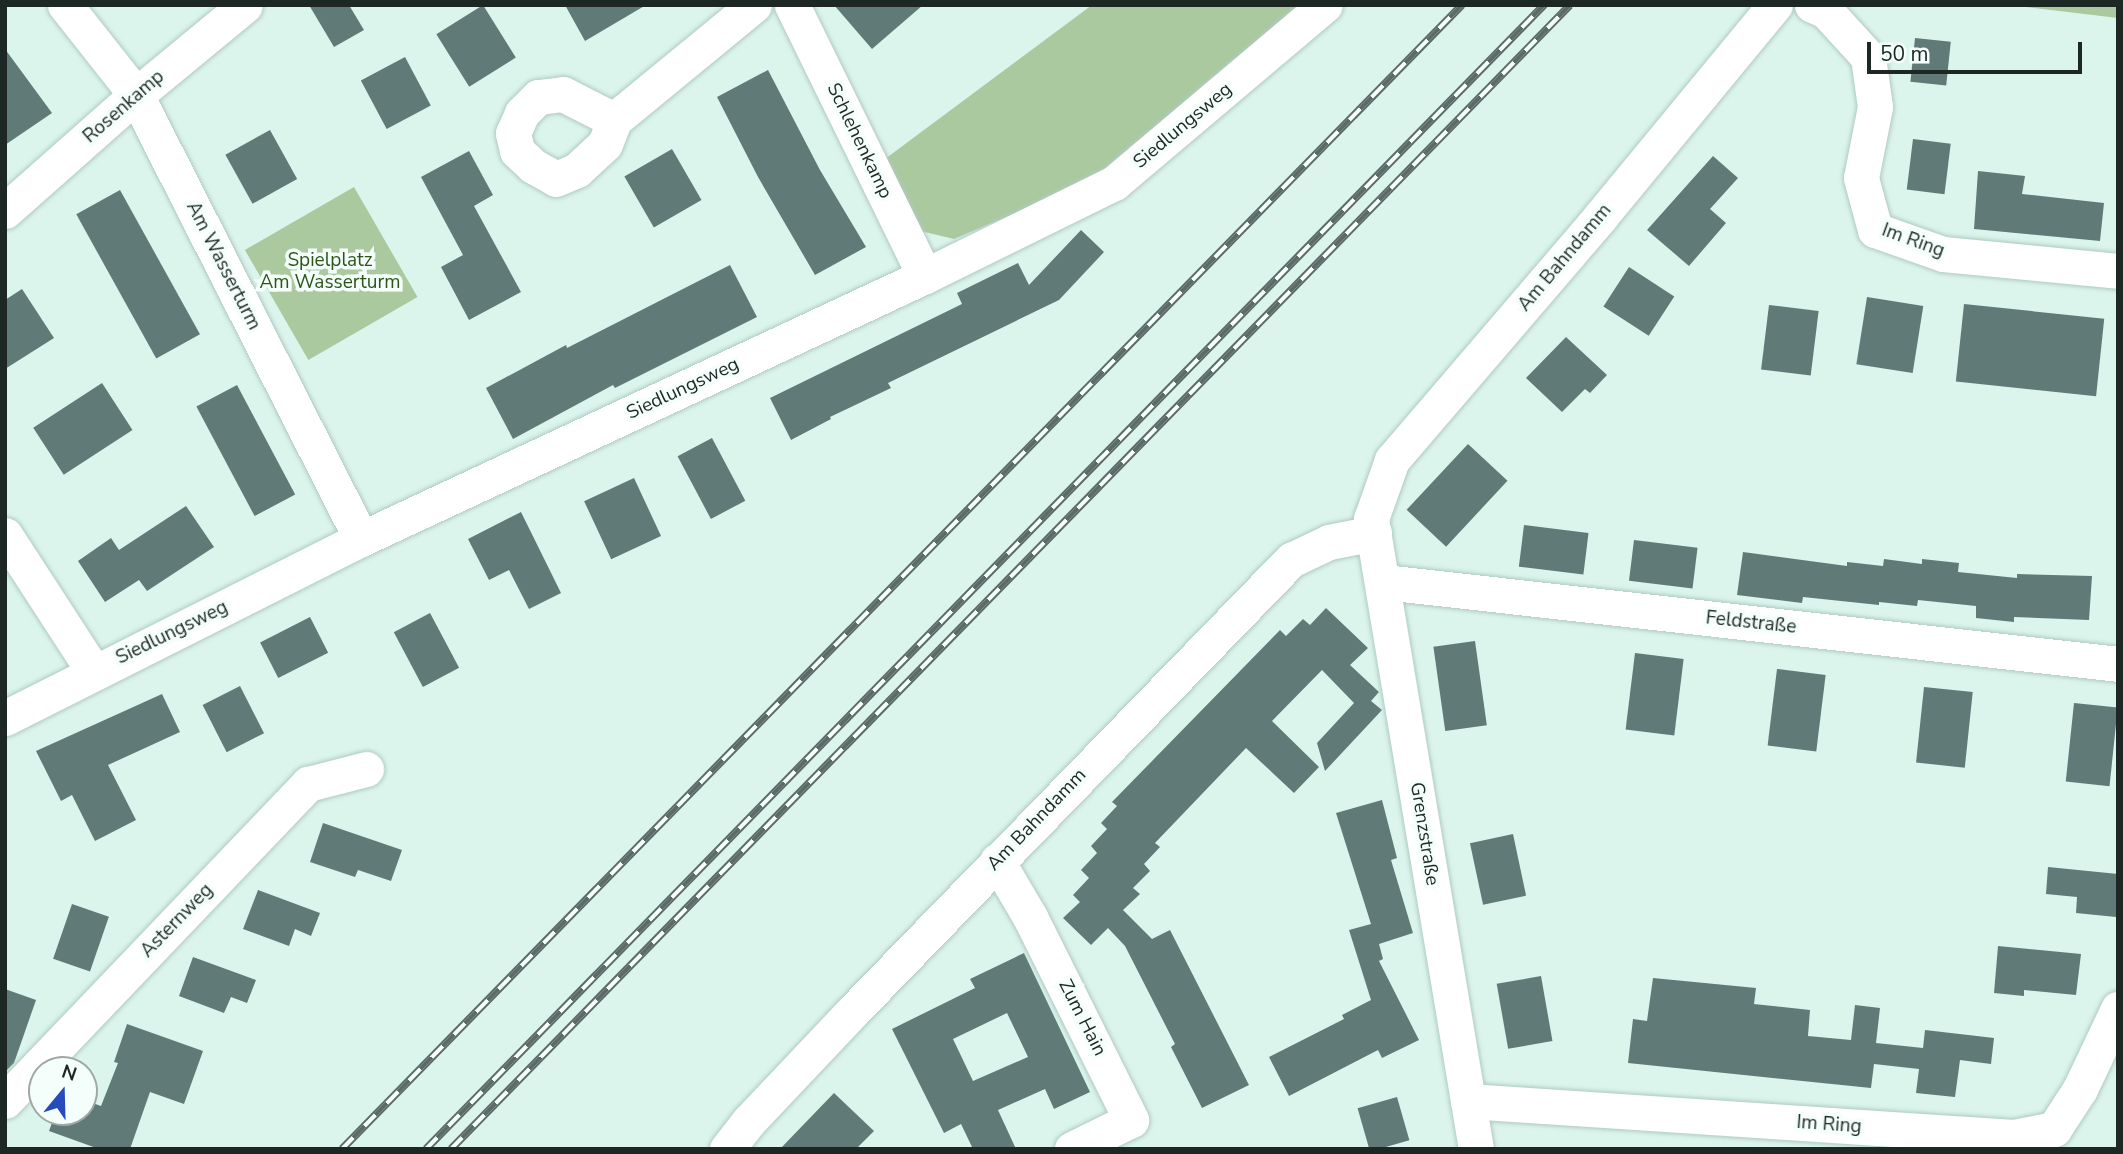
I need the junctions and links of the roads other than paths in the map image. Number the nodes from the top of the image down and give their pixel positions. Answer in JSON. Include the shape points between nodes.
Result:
{"nodes":[{"id":1,"x":65,"y":5,"type":"edge"},
{"id":2,"x":245,"y":5,"type":"edge"},
{"id":3,"x":754,"y":5,"type":"edge"},
{"id":4,"x":792,"y":5,"type":"edge"},
{"id":5,"x":1325,"y":5,"type":"edge"},
{"id":6,"x":1775,"y":5,"type":"edge"},
{"id":7,"x":1812,"y":5,"type":"edge"},
{"id":8,"x":136,"y":95,"type":"junction"},
{"id":9,"x":614,"y":120,"type":"dead end"},
{"id":10,"x":5,"y":211,"type":"edge"},
{"id":11,"x":2118,"y":271,"type":"edge"},
{"id":12,"x":925,"y":276,"type":"junction"},
{"id":13,"x":1373,"y":526,"type":"junction"},
{"id":14,"x":5,"y":535,"type":"edge"},
{"id":15,"x":361,"y":539,"type":"junction"},
{"id":16,"x":1384,"y":582,"type":"junction"},
{"id":17,"x":2118,"y":664,"type":"edge"},
{"id":18,"x":94,"y":672,"type":"junction"},
{"id":19,"x":5,"y":718,"type":"edge"},
{"id":20,"x":366,"y":769,"type":"dead end"},
{"id":21,"x":997,"y":861,"type":"junction"},
{"id":22,"x":2118,"y":1009,"type":"edge"},
{"id":23,"x":5,"y":1101,"type":"edge"},
{"id":24,"x":1468,"y":1101,"type":"junction"},
{"id":25,"x":727,"y":1149,"type":"edge"},
{"id":26,"x":1072,"y":1149,"type":"edge"},
{"id":27,"x":1476,"y":1149,"type":"edge"}],
"edges":[{"from":1,"to":8,"type":"street","name":"Am Wasserturm"},
{"from":2,"to":8,"type":"street","name":"Rosenkamp"},
{"from":3,"to":9,"type":"street"},
{"from":4,"to":12,"type":"street","name":"Schlehenkamp"},
{"from":5,"to":12,"type":"street","name":"Siedlungsweg","via":[[1114,184]]},
{"from":6,"to":13,"type":"street","name":"Am Bahndamm","via":[[1392,460]]},
{"from":7,"to":11,"type":"street","name":"Im Ring","via":[[1825,11],[1868,57],[1875,107],[1861,178],[1875,230],[1943,254]]},
{"from":8,"to":10,"type":"street","name":"Rosenkamp"},
{"from":8,"to":15,"type":"street","name":"Am Wasserturm"},
{"from":12,"to":15,"type":"street","name":"Siedlungsweg"},
{"from":13,"to":16,"type":"street","name":"Grenzstraße"},
{"from":13,"to":21,"type":"street","name":"Am Bahndamm","via":[[1291,559]]},
{"from":14,"to":18,"type":"street"},
{"from":15,"to":18,"type":"street","name":"Siedlungsweg"},
{"from":16,"to":17,"type":"street","name":"Feldstraße"},
{"from":16,"to":24,"type":"street","name":"Grenzstraße"},
{"from":18,"to":19,"type":"street","name":"Siedlungsweg"},
{"from":20,"to":23,"type":"street","name":"Asternweg","via":[[308,784]]},
{"from":21,"to":25,"type":"street","name":"Am Bahndamm"},
{"from":21,"to":26,"type":"street","name":"Zum Hain","via":[[1030,917],[1131,1120]]},
{"from":22,"to":24,"type":"street","name":"Im Ring","via":[[2080,1089],[2054,1129],[2014,1137]]},
{"from":24,"to":27,"type":"street","name":"Grenzstraße"}]}
